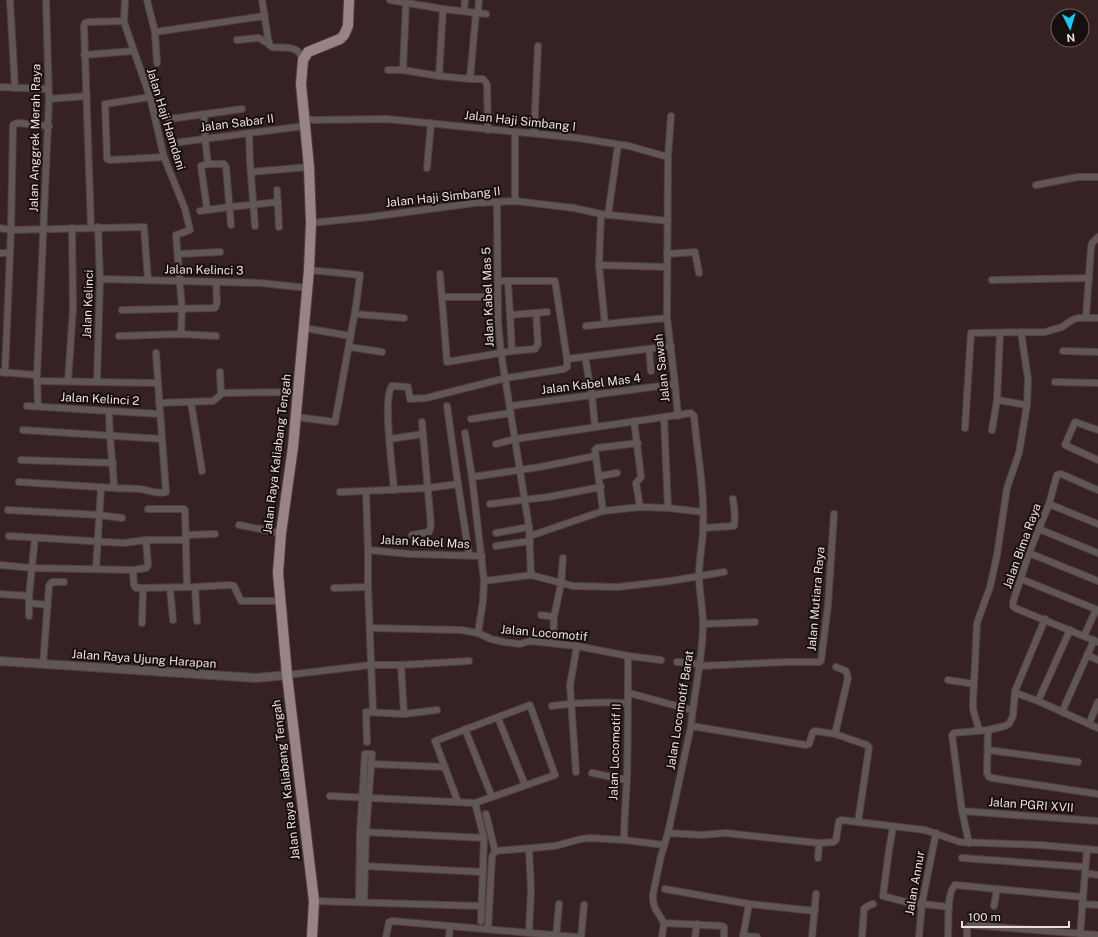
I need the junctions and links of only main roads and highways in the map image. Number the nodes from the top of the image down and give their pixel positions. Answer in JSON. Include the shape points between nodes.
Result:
{"nodes":[{"id":1,"x":349,"y":0,"type":"edge"},
{"id":2,"x":312,"y":937,"type":"edge"}],
"edges":[{"from":1,"to":2,"type":"main road","name":"Jalan Raya Kaliabang Tengah","via":[[348,26],[344,35],[340,40],[308,52],[303,60],[301,84],[309,167],[311,223],[309,270],[293,447],[278,573],[287,675],[314,901]]}]}
